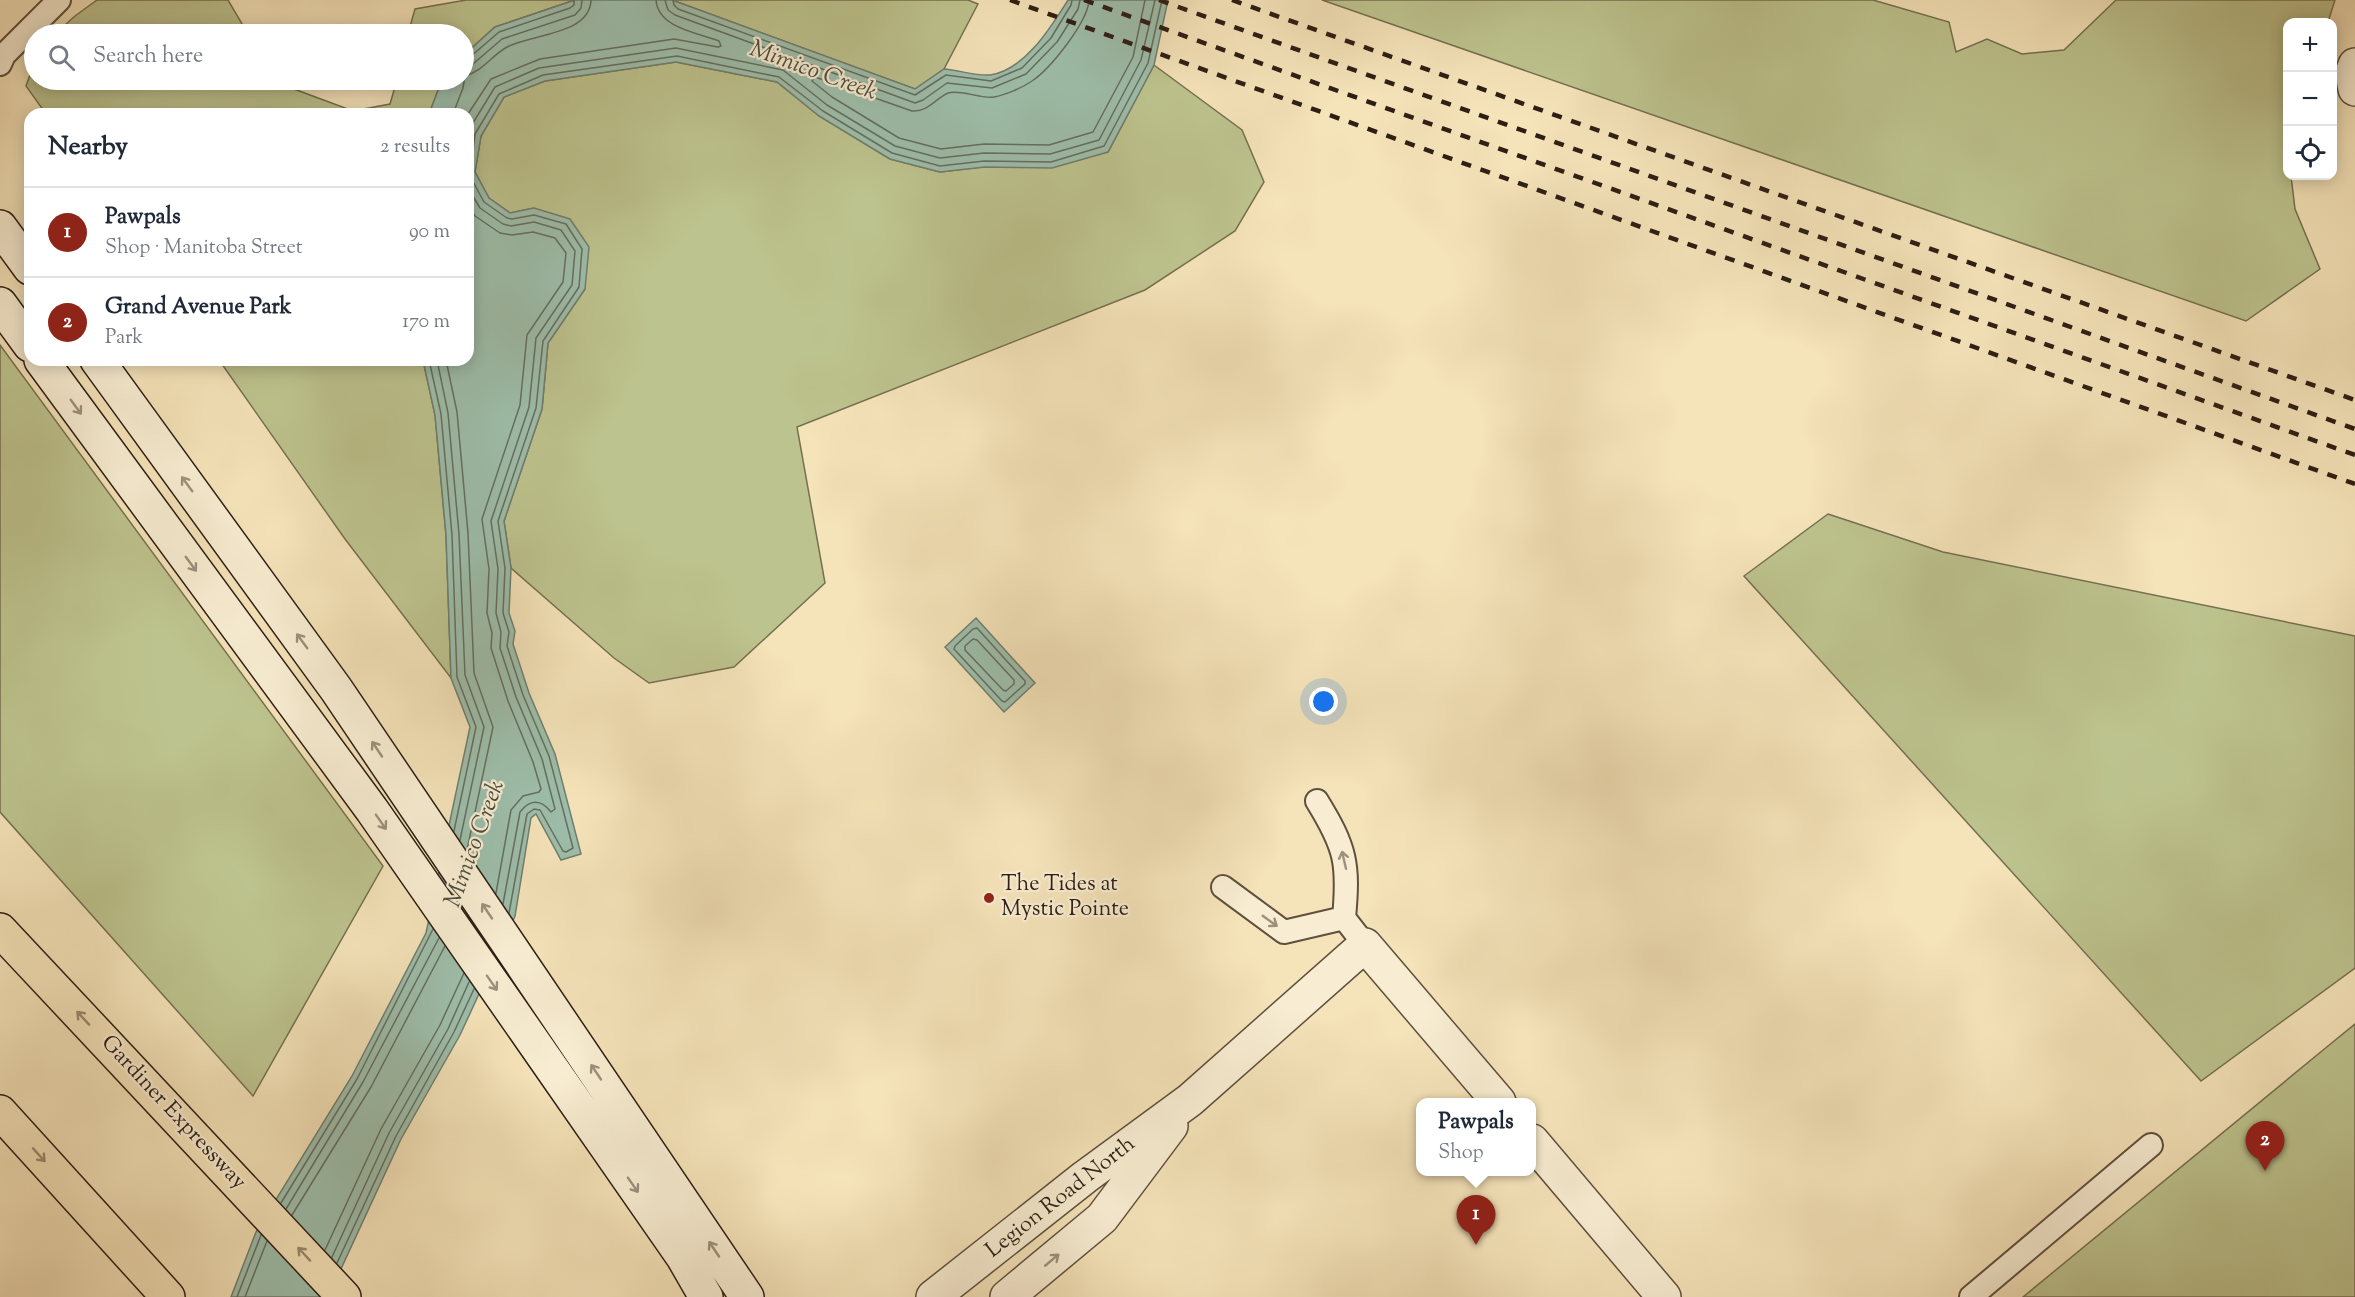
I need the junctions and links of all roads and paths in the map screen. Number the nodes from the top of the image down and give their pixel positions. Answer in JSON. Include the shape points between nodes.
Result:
{"nodes":[{"id":1,"x":59,"y":0,"type":"edge"},
{"id":2,"x":35,"y":24,"type":"edge"},
{"id":3,"x":24,"y":35,"type":"edge"},
{"id":4,"x":0,"y":64,"type":"edge"},
{"id":5,"x":2355,"y":64,"type":"edge"},
{"id":6,"x":2355,"y":89,"type":"edge"},
{"id":7,"x":3,"y":233,"type":"edge"},
{"id":8,"x":24,"y":260,"type":"edge"},
{"id":9,"x":0,"y":304,"type":"edge"},
{"id":10,"x":24,"y":337,"type":"edge"},
{"id":11,"x":45,"y":366,"type":"edge"},
{"id":12,"x":101,"y":366,"type":"edge"},
{"id":13,"x":1317,"y":801,"type":"dead end"},
{"id":14,"x":1223,"y":887,"type":"dead end"},
{"id":15,"x":1344,"y":918,"type":"junction"},
{"id":16,"x":0,"y":930,"type":"edge"},
{"id":17,"x":1365,"y":945,"type":"junction"},
{"id":18,"x":1496,"y":1098,"type":"edge"},
{"id":19,"x":1190,"y":1100,"type":"junction"},
{"id":20,"x":0,"y":1112,"type":"edge"},
{"id":21,"x":2151,"y":1145,"type":"dead end"},
{"id":22,"x":1536,"y":1146,"type":"edge"},
{"id":23,"x":168,"y":1297,"type":"edge"},
{"id":24,"x":344,"y":1297,"type":"edge"},
{"id":25,"x":706,"y":1297,"type":"edge"},
{"id":26,"x":747,"y":1297,"type":"edge"},
{"id":27,"x":933,"y":1297,"type":"edge"},
{"id":28,"x":1007,"y":1297,"type":"edge"},
{"id":29,"x":1664,"y":1297,"type":"edge"},
{"id":30,"x":1971,"y":1297,"type":"edge"}],
"edges":[{"from":1,"to":2,"type":"lane"},
{"from":3,"to":4,"type":"lane"},
{"from":5,"to":6,"type":"main road"},
{"from":7,"to":8,"type":"main road"},
{"from":9,"to":10,"type":"main road"},
{"from":11,"to":25,"type":"main road","one_way":true,"via":[[379,819]]},
{"from":26,"to":12,"type":"main road","one_way":true,"via":[[336,689]]},
{"from":15,"to":13,"type":"lane","one_way":true,"via":[[1346,867],[1340,841]]},
{"from":14,"to":15,"type":"lane","one_way":true,"via":[[1284,932]]},
{"from":15,"to":17,"type":"lane"},
{"from":24,"to":16,"type":"highway","name":"Gardiner Expressway","one_way":true},
{"from":17,"to":18,"type":"main road"},
{"from":17,"to":19,"type":"main road","name":"Legion Road North"},
{"from":19,"to":27,"type":"main road","name":"Legion Road North"},
{"from":28,"to":19,"type":"main road","name":"Legion Road North","one_way":true,"via":[[1102,1218]]},
{"from":20,"to":23,"type":"highway","one_way":true},
{"from":21,"to":30,"type":"lane","via":[[2055,1216]]},
{"from":22,"to":29,"type":"main road"}]}
